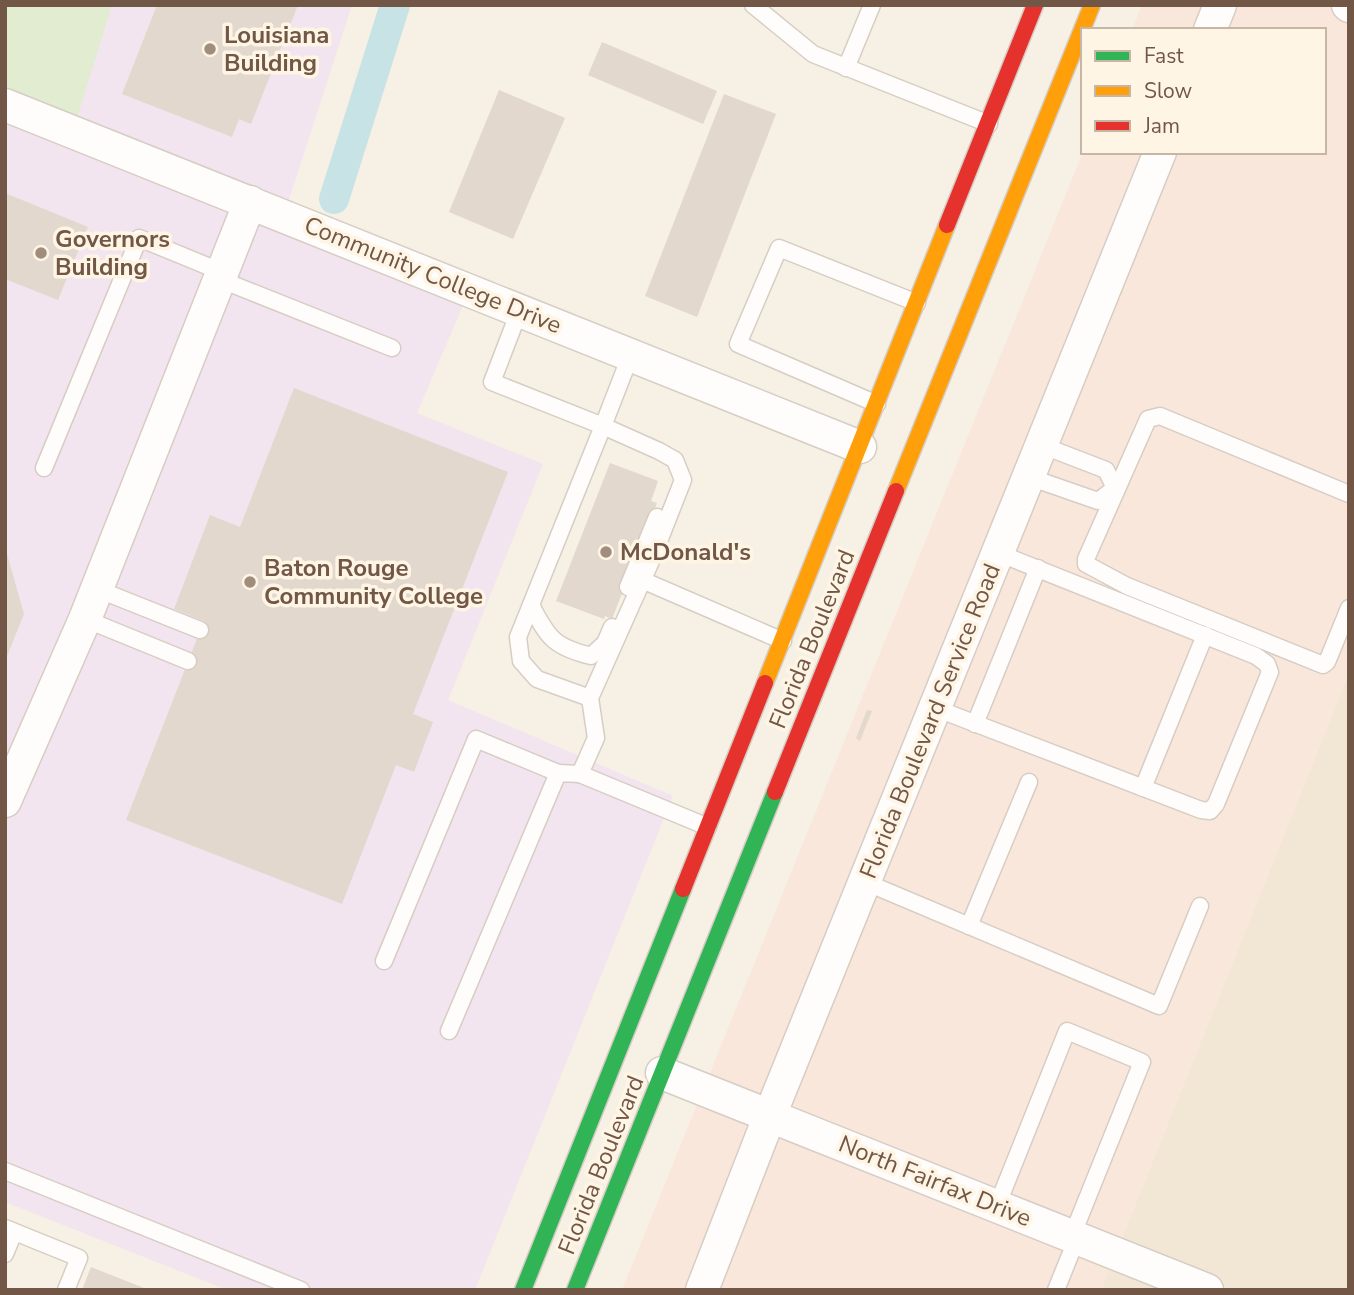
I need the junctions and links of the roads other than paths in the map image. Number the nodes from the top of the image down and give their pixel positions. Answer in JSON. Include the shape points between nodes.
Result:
{"nodes":[{"id":1,"x":753,"y":5,"type":"edge"},
{"id":2,"x":872,"y":5,"type":"edge"},
{"id":3,"x":1035,"y":5,"type":"edge"},
{"id":4,"x":1092,"y":5,"type":"edge"},
{"id":5,"x":1220,"y":5,"type":"edge"},
{"id":6,"x":1082,"y":28,"type":"edge"},
{"id":7,"x":1211,"y":28,"type":"edge"},
{"id":8,"x":1081,"y":32,"type":"edge"},
{"id":9,"x":846,"y":68,"type":"junction"},
{"id":10,"x":5,"y":105,"type":"edge"},
{"id":11,"x":989,"y":124,"type":"junction"},
{"id":12,"x":1159,"y":154,"type":"edge"},
{"id":13,"x":250,"y":202,"type":"junction"},
{"id":14,"x":221,"y":275,"type":"junction"},
{"id":15,"x":917,"y":303,"type":"junction"},
{"id":16,"x":520,"y":309,"type":"junction"},
{"id":17,"x":392,"y":348,"type":"dead end"},
{"id":18,"x":631,"y":354,"type":"junction"},
{"id":19,"x":877,"y":404,"type":"junction"},
{"id":20,"x":603,"y":426,"type":"junction"},
{"id":21,"x":1041,"y":445,"type":"junction"},
{"id":22,"x":860,"y":447,"type":"junction"},
{"id":23,"x":44,"y":468,"type":"dead end"},
{"id":24,"x":1029,"y":477,"type":"junction"},
{"id":25,"x":1115,"y":488,"type":"junction"},
{"id":26,"x":1349,"y":494,"type":"edge"},
{"id":27,"x":675,"y":499,"type":"junction"},
{"id":28,"x":998,"y":553,"type":"junction"},
{"id":29,"x":1038,"y":568,"type":"junction"},
{"id":30,"x":642,"y":580,"type":"junction"},
{"id":31,"x":97,"y":589,"type":"junction"},
{"id":32,"x":531,"y":605,"type":"junction"},
{"id":33,"x":1349,"y":608,"type":"edge"},
{"id":34,"x":85,"y":619,"type":"junction"},
{"id":35,"x":200,"y":630,"type":"dead end"},
{"id":36,"x":1205,"y":635,"type":"junction"},
{"id":37,"x":789,"y":643,"type":"junction"},
{"id":38,"x":188,"y":661,"type":"dead end"},
{"id":39,"x":590,"y":698,"type":"junction"},
{"id":40,"x":935,"y":708,"type":"junction"},
{"id":41,"x":975,"y":724,"type":"junction"},
{"id":42,"x":558,"y":773,"type":"junction"},
{"id":43,"x":580,"y":774,"type":"junction"},
{"id":44,"x":1028,"y":782,"type":"dead end"},
{"id":45,"x":1143,"y":788,"type":"junction"},
{"id":46,"x":5,"y":801,"type":"edge"},
{"id":47,"x":708,"y":827,"type":"junction"},
{"id":48,"x":864,"y":882,"type":"junction"},
{"id":49,"x":1200,"y":906,"type":"dead end"},
{"id":50,"x":969,"y":926,"type":"junction"},
{"id":51,"x":384,"y":961,"type":"dead end"},
{"id":52,"x":449,"y":1031,"type":"dead end"},
{"id":53,"x":662,"y":1073,"type":"junction"},
{"id":54,"x":770,"y":1115,"type":"junction"},
{"id":55,"x":5,"y":1171,"type":"edge"},
{"id":56,"x":997,"y":1206,"type":"junction"},
{"id":57,"x":10,"y":1230,"type":"edge"},
{"id":58,"x":1074,"y":1237,"type":"junction"},
{"id":59,"x":5,"y":1254,"type":"edge"},
{"id":60,"x":66,"y":1290,"type":"edge"},
{"id":61,"x":300,"y":1290,"type":"edge"},
{"id":62,"x":523,"y":1290,"type":"edge"},
{"id":63,"x":575,"y":1290,"type":"edge"},
{"id":64,"x":702,"y":1290,"type":"edge"},
{"id":65,"x":1056,"y":1290,"type":"edge"},
{"id":66,"x":1207,"y":1290,"type":"edge"}],
"edges":[{"from":1,"to":9,"type":"lane","via":[[813,54]]},
{"from":2,"to":9,"type":"lane"},
{"from":3,"to":11,"type":"main road","name":"Florida Boulevard"},
{"from":4,"to":6,"type":"main road","name":"Florida Boulevard"},
{"from":5,"to":7,"type":"street"},
{"from":8,"to":53,"type":"main road","name":"Florida Boulevard","via":[[823,656]]},
{"from":9,"to":11,"type":"lane"},
{"from":10,"to":13,"type":"street","name":"Community College Drive"},
{"from":11,"to":15,"type":"main road","name":"Florida Boulevard"},
{"from":12,"to":21,"type":"street","name":"Florida Boulevard Service Road"},
{"from":13,"to":14,"type":"street"},
{"from":13,"to":16,"type":"street","name":"Community College Drive"},
{"from":14,"to":17,"type":"lane"},
{"from":14,"to":23,"type":"lane","via":[[139,238]]},
{"from":14,"to":31,"type":"street"},
{"from":15,"to":19,"type":"main road","name":"Florida Boulevard"},
{"from":15,"to":19,"type":"lane","via":[[779,248],[737,344]]},
{"from":16,"to":18,"type":"street","name":"Community College Drive"},
{"from":16,"to":20,"type":"lane","via":[[492,382]]},
{"from":18,"to":20,"type":"lane"},
{"from":18,"to":22,"type":"street","name":"Community College Drive"},
{"from":19,"to":22,"type":"main road","name":"Florida Boulevard"},
{"from":20,"to":27,"type":"lane","via":[[675,460],[683,480]]},
{"from":20,"to":32,"type":"lane"},
{"from":21,"to":24,"type":"street","name":"Florida Boulevard Service Road"},
{"from":21,"to":25,"type":"lane","via":[[1106,470]]},
{"from":22,"to":37,"type":"main road","name":"Florida Boulevard"},
{"from":24,"to":25,"type":"lane","via":[[1098,501]]},
{"from":24,"to":28,"type":"street","name":"Florida Boulevard Service Road"},
{"from":25,"to":26,"type":"lane","via":[[1148,419],[1160,416]]},
{"from":25,"to":33,"type":"lane","via":[[1086,564],[1127,586],[1323,665]]},
{"from":27,"to":30,"type":"lane"},
{"from":27,"to":32,"type":"lane","via":[[661,507],[605,643],[591,656],[569,650],[546,634]]},
{"from":28,"to":29,"type":"lane"},
{"from":28,"to":40,"type":"street","name":"Florida Boulevard Service Road"},
{"from":29,"to":36,"type":"lane"},
{"from":29,"to":41,"type":"lane"},
{"from":30,"to":37,"type":"lane"},
{"from":30,"to":39,"type":"lane"},
{"from":31,"to":34,"type":"street"},
{"from":31,"to":35,"type":"lane"},
{"from":32,"to":39,"type":"lane","via":[[518,637],[521,661],[537,679]]},
{"from":34,"to":38,"type":"lane"},
{"from":34,"to":46,"type":"street"},
{"from":36,"to":45,"type":"lane"},
{"from":36,"to":45,"type":"lane","via":[[1256,656],[1270,672],[1210,811]]},
{"from":37,"to":47,"type":"main road","name":"Florida Boulevard"},
{"from":39,"to":43,"type":"lane","via":[[596,737]]},
{"from":40,"to":41,"type":"lane"},
{"from":40,"to":48,"type":"street","name":"Florida Boulevard Service Road"},
{"from":41,"to":45,"type":"lane"},
{"from":42,"to":43,"type":"lane"},
{"from":42,"to":51,"type":"lane","via":[[476,739]]},
{"from":42,"to":52,"type":"lane"},
{"from":43,"to":47,"type":"lane"},
{"from":44,"to":50,"type":"lane"},
{"from":47,"to":62,"type":"main road","name":"Florida Boulevard","via":[[552,1233]]},
{"from":48,"to":50,"type":"lane"},
{"from":48,"to":54,"type":"street","name":"Florida Boulevard Service Road"},
{"from":49,"to":50,"type":"lane","via":[[1159,1006]]},
{"from":53,"to":54,"type":"street","name":"North Fairfax Drive"},
{"from":53,"to":63,"type":"main road","name":"Florida Boulevard","via":[[586,1247]]},
{"from":54,"to":56,"type":"street","name":"North Fairfax Drive"},
{"from":54,"to":64,"type":"street","name":"Florida Boulevard Service Road"},
{"from":55,"to":61,"type":"lane"},
{"from":56,"to":58,"type":"street","name":"North Fairfax Drive"},
{"from":56,"to":58,"type":"lane","via":[[1067,1031],[1142,1062]]},
{"from":57,"to":59,"type":"lane"},
{"from":57,"to":60,"type":"lane","via":[[79,1258]]},
{"from":58,"to":65,"type":"lane"},
{"from":58,"to":66,"type":"street","name":"North Fairfax Drive"}]}
